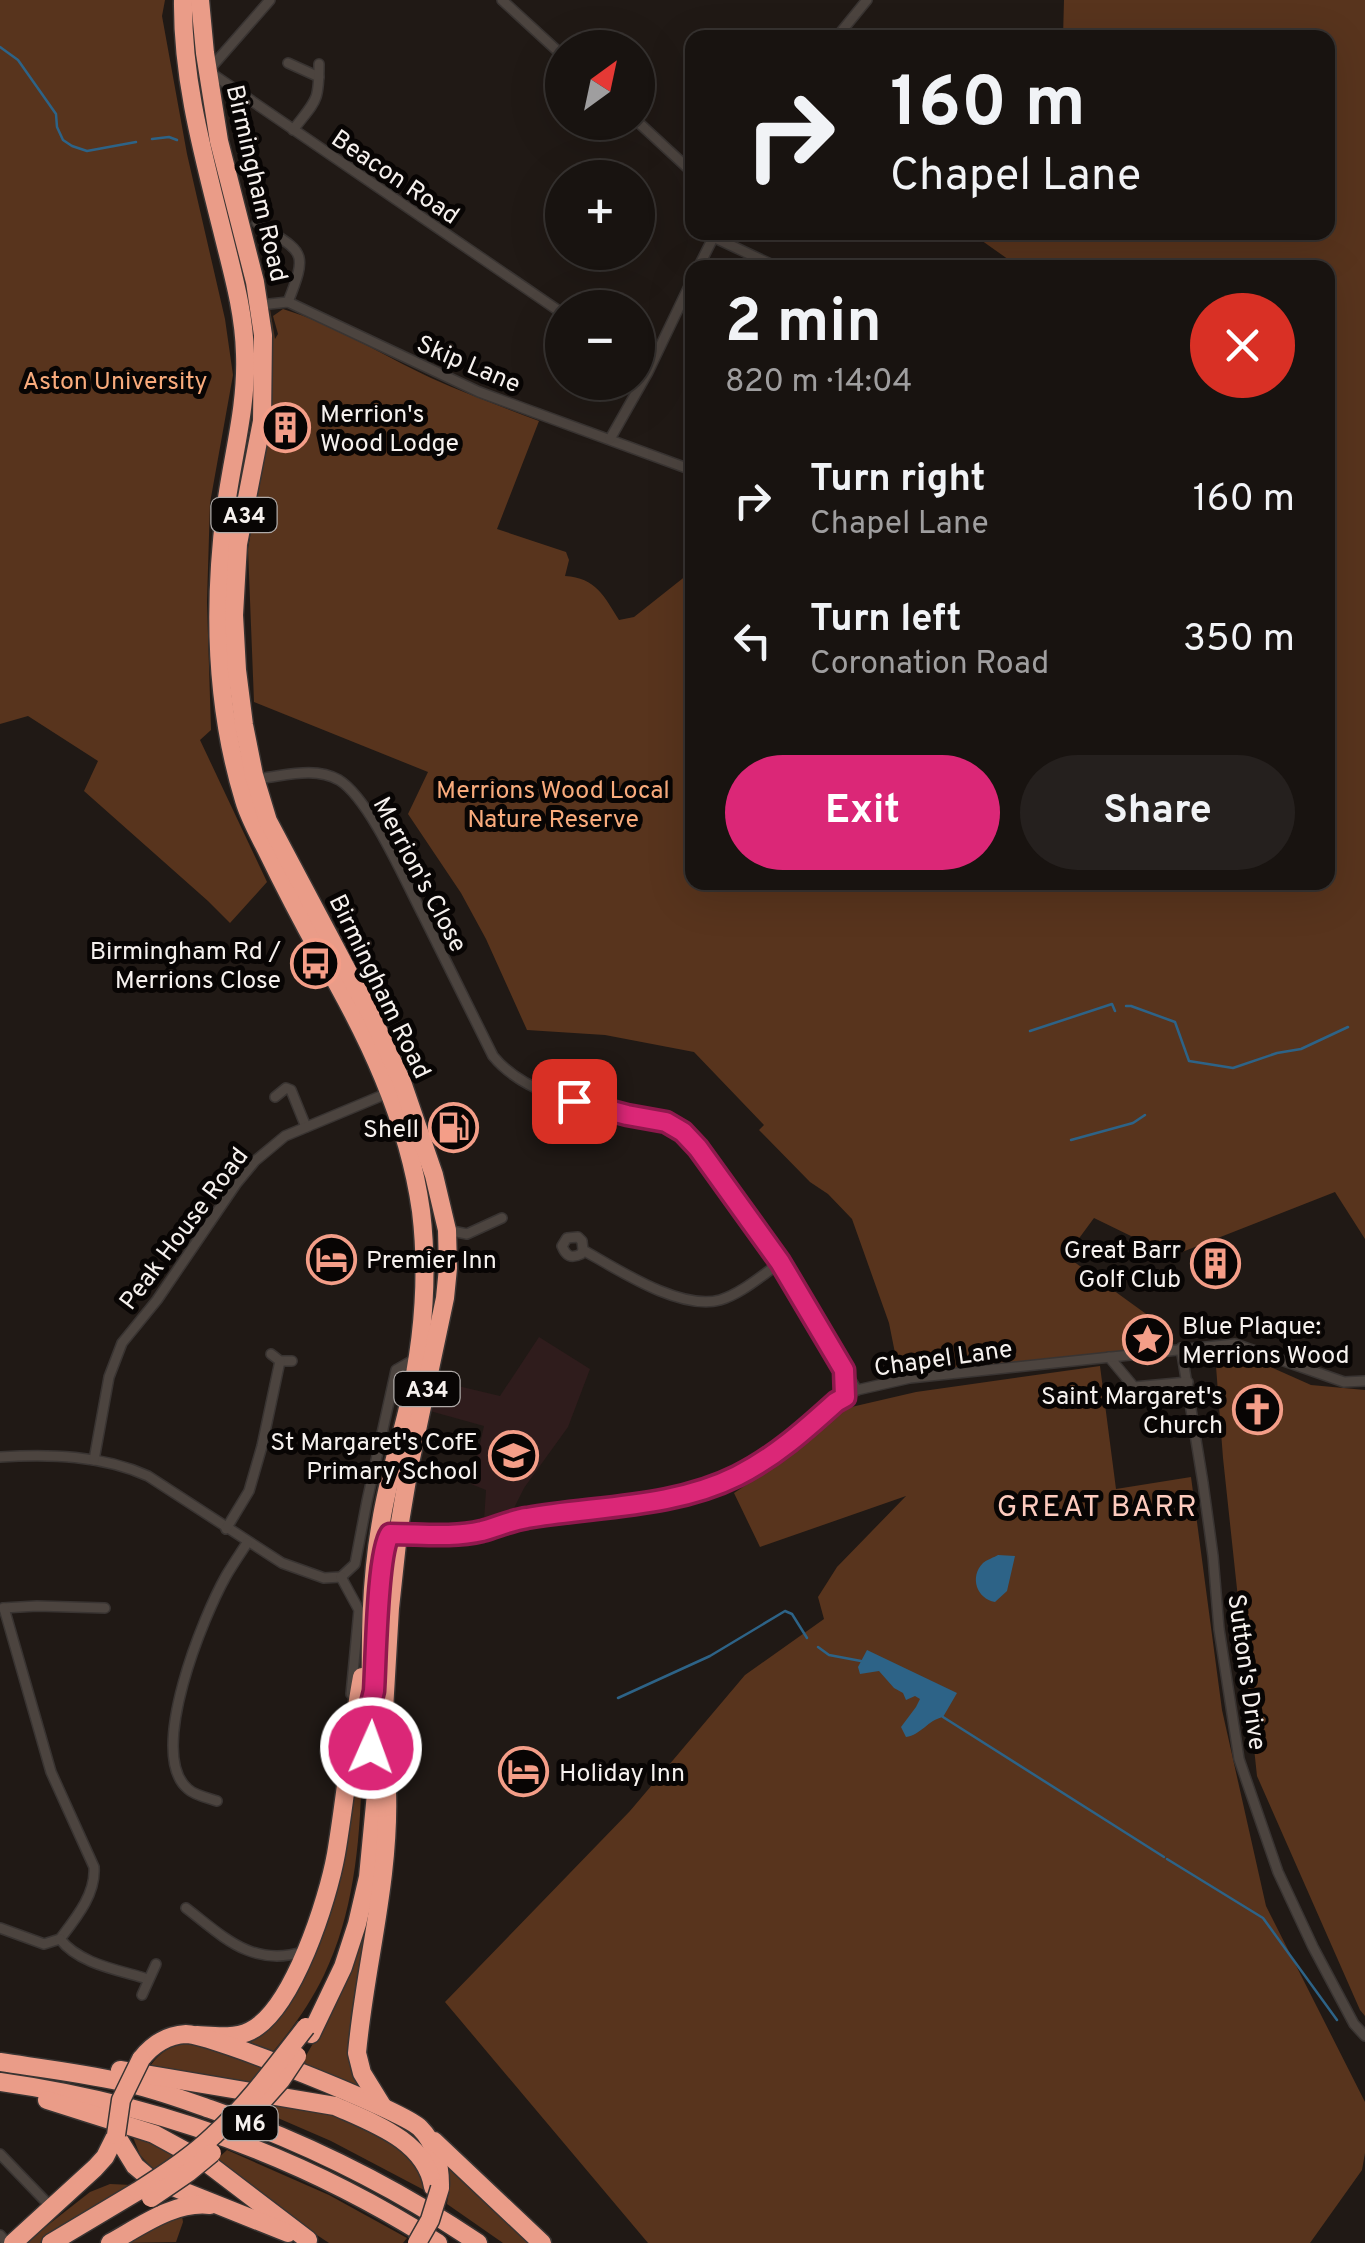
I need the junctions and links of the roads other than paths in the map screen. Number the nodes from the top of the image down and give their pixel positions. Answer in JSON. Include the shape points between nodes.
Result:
{"nodes":[{"id":1,"x":183,"y":0,"type":"edge"},
{"id":2,"x":200,"y":0,"type":"edge"},
{"id":3,"x":270,"y":0,"type":"edge"},
{"id":4,"x":502,"y":0,"type":"edge"},
{"id":5,"x":867,"y":0,"type":"edge"},
{"id":6,"x":843,"y":30,"type":"edge"},
{"id":7,"x":545,"y":39,"type":"edge"},
{"id":8,"x":205,"y":50,"type":"junction"},
{"id":9,"x":184,"y":56,"type":"junction"},
{"id":10,"x":288,"y":63,"type":"dead end"},
{"id":11,"x":319,"y":64,"type":"dead end"},
{"id":12,"x":208,"y":71,"type":"junction"},
{"id":13,"x":319,"y":77,"type":"junction"},
{"id":14,"x":211,"y":96,"type":"junction"},
{"id":15,"x":192,"y":100,"type":"junction"},
{"id":16,"x":293,"y":130,"type":"junction"},
{"id":17,"x":655,"y":138,"type":"edge"},
{"id":18,"x":685,"y":166,"type":"edge"},
{"id":19,"x":257,"y":223,"type":"dead end"},
{"id":20,"x":724,"y":240,"type":"edge"},
{"id":21,"x":763,"y":260,"type":"edge"},
{"id":22,"x":685,"y":295,"type":"edge"},
{"id":23,"x":288,"y":302,"type":"junction"},
{"id":24,"x":545,"y":302,"type":"edge"},
{"id":25,"x":260,"y":305,"type":"junction"},
{"id":26,"x":655,"y":357,"type":"edge"},
{"id":27,"x":632,"y":400,"type":"edge"},
{"id":28,"x":610,"y":439,"type":"junction"},
{"id":29,"x":685,"y":467,"type":"edge"},
{"id":30,"x":249,"y":780,"type":"junction"},
{"id":31,"x":390,"y":1092,"type":"junction"},
{"id":32,"x":275,"y":1097,"type":"dead end"},
{"id":33,"x":306,"y":1127,"type":"junction"},
{"id":34,"x":502,"y":1218,"type":"dead end"},
{"id":35,"x":447,"y":1238,"type":"junction"},
{"id":36,"x":582,"y":1250,"type":"dead end"},
{"id":37,"x":780,"y":1262,"type":"junction"},
{"id":38,"x":425,"y":1282,"type":"junction"},
{"id":39,"x":423,"y":1306,"type":"junction"},
{"id":40,"x":1182,"y":1348,"type":"junction"},
{"id":41,"x":271,"y":1354,"type":"dead end"},
{"id":42,"x":1109,"y":1357,"type":"junction"},
{"id":43,"x":418,"y":1358,"type":"junction"},
{"id":44,"x":844,"y":1370,"type":"junction"},
{"id":45,"x":1365,"y":1381,"type":"edge"},
{"id":46,"x":1188,"y":1382,"type":"junction"},
{"id":47,"x":857,"y":1390,"type":"junction"},
{"id":48,"x":845,"y":1397,"type":"junction"},
{"id":49,"x":0,"y":1456,"type":"edge"},
{"id":50,"x":94,"y":1460,"type":"junction"},
{"id":51,"x":226,"y":1529,"type":"junction"},
{"id":52,"x":398,"y":1534,"type":"junction"},
{"id":53,"x":248,"y":1543,"type":"junction"},
{"id":54,"x":340,"y":1577,"type":"junction"},
{"id":55,"x":2,"y":1608,"type":"edge"},
{"id":56,"x":106,"y":1609,"type":"dead end"},
{"id":57,"x":370,"y":1638,"type":"junction"},
{"id":58,"x":375,"y":1708,"type":"junction"},
{"id":59,"x":352,"y":1728,"type":"junction"},
{"id":60,"x":216,"y":1801,"type":"dead end"},
{"id":61,"x":181,"y":1920,"type":"dead end"},
{"id":62,"x":0,"y":1928,"type":"edge"},
{"id":63,"x":60,"y":1939,"type":"junction"},
{"id":64,"x":306,"y":1951,"type":"junction"},
{"id":65,"x":276,"y":1958,"type":"junction"},
{"id":66,"x":156,"y":1964,"type":"dead end"},
{"id":67,"x":295,"y":1978,"type":"junction"},
{"id":68,"x":148,"y":1979,"type":"junction"},
{"id":69,"x":142,"y":1995,"type":"dead end"},
{"id":70,"x":197,"y":2035,"type":"junction"},
{"id":71,"x":1365,"y":2036,"type":"edge"},
{"id":72,"x":0,"y":2060,"type":"edge"},
{"id":73,"x":0,"y":2084,"type":"edge"},
{"id":74,"x":383,"y":2106,"type":"junction"},
{"id":75,"x":419,"y":2126,"type":"junction"},
{"id":76,"x":116,"y":2135,"type":"junction"},
{"id":77,"x":0,"y":2154,"type":"edge"},
{"id":78,"x":436,"y":2188,"type":"junction"},
{"id":79,"x":145,"y":2195,"type":"junction"},
{"id":80,"x":220,"y":2206,"type":"junction"},
{"id":81,"x":52,"y":2208,"type":"junction"},
{"id":82,"x":0,"y":2236,"type":"edge"},
{"id":83,"x":311,"y":2242,"type":"edge"},
{"id":84,"x":10,"y":2243,"type":"edge"},
{"id":85,"x":51,"y":2243,"type":"edge"},
{"id":86,"x":74,"y":2243,"type":"edge"},
{"id":87,"x":110,"y":2243,"type":"edge"},
{"id":88,"x":417,"y":2243,"type":"edge"},
{"id":89,"x":438,"y":2243,"type":"edge"},
{"id":90,"x":478,"y":2243,"type":"edge"},
{"id":91,"x":542,"y":2243,"type":"edge"}],
"edges":[{"from":1,"to":9,"type":"highway","name":"Birmingham Road","number":"A34"},
{"from":2,"to":8,"type":"highway","name":"Birmingham Road","number":"A34"},
{"from":3,"to":12,"type":"street"},
{"from":4,"to":7,"type":"street"},
{"from":5,"to":6,"type":"street"},
{"from":8,"to":9,"type":"highway"},
{"from":8,"to":12,"type":"highway","name":"Birmingham Road","number":"A34"},
{"from":9,"to":15,"type":"highway","name":"Birmingham Road","number":"A34"},
{"from":10,"to":13,"type":"street"},
{"from":11,"to":13,"type":"street"},
{"from":12,"to":14,"type":"highway","name":"Birmingham Road","number":"A34"},
{"from":12,"to":16,"type":"street","name":"Beacon Road"},
{"from":13,"to":16,"type":"street","via":[[316,100]]},
{"from":14,"to":15,"type":"highway"},
{"from":14,"to":25,"type":"highway","name":"Birmingham Road","number":"A34"},
{"from":15,"to":30,"type":"highway","name":"Birmingham Road","number":"A34","via":[[237,285],[246,354],[218,616],[227,736]]},
{"from":16,"to":24,"type":"street","name":"Beacon Road"},
{"from":17,"to":18,"type":"street"},
{"from":19,"to":23,"type":"street","via":[[299,254],[302,265]]},
{"from":20,"to":21,"type":"street"},
{"from":22,"to":26,"type":"street"},
{"from":23,"to":25,"type":"street"},
{"from":23,"to":28,"type":"street","name":"Skip Lane","via":[[479,392]]},
{"from":25,"to":30,"type":"highway","name":"Birmingham Road","number":"A34","via":[[262,421],[238,544],[234,615]]},
{"from":27,"to":28,"type":"street"},
{"from":28,"to":29,"type":"street","name":"Skip Lane"},
{"from":30,"to":31,"type":"highway","name":"Birmingham Road","number":"A34","via":[[294,908]]},
{"from":30,"to":35,"type":"highway","name":"Birmingham Road","number":"A34","via":[[402,1082],[434,1174]]},
{"from":30,"to":37,"type":"street","name":"Merrion's Close","via":[[312,772],[356,795],[503,1068],[548,1094],[666,1122],[683,1132]]},
{"from":31,"to":33,"type":"street","name":"Peak House Road"},
{"from":31,"to":38,"type":"highway","name":"Birmingham Road","number":"A34","via":[[418,1191]]},
{"from":32,"to":33,"type":"street","via":[[291,1090]]},
{"from":33,"to":50,"type":"street","name":"Peak House Road","via":[[255,1161],[122,1343]]},
{"from":34,"to":35,"type":"street"},
{"from":35,"to":38,"type":"highway","via":[[433,1230]]},
{"from":35,"to":39,"type":"highway","via":[[435,1298]]},
{"from":35,"to":52,"type":"highway","name":"Birmingham Road","number":"A34","via":[[446,1298]]},
{"from":36,"to":37,"type":"street","via":[[686,1300],[719,1300]]},
{"from":37,"to":44,"type":"street"},
{"from":38,"to":39,"type":"highway","name":"Birmingham Road","number":"A34"},
{"from":39,"to":43,"type":"highway","name":"Birmingham Road","number":"A34"},
{"from":40,"to":42,"type":"street","name":"Chapel Lane"},
{"from":40,"to":45,"type":"street","name":"Chapel Lane","via":[[1235,1344],[1344,1382]]},
{"from":40,"to":46,"type":"street","name":"Sutton's Drive"},
{"from":41,"to":51,"type":"street","via":[[286,1361],[249,1491]]},
{"from":42,"to":46,"type":"street","via":[[1134,1387]]},
{"from":42,"to":47,"type":"street","name":"Chapel Lane","via":[[910,1378]]},
{"from":43,"to":54,"type":"street","via":[[396,1370],[355,1564]]},
{"from":43,"to":57,"type":"highway","name":"Birmingham Road","number":"A34","via":[[380,1522]]},
{"from":44,"to":47,"type":"street"},
{"from":44,"to":48,"type":"street"},
{"from":46,"to":71,"type":"street","name":"Sutton's Drive","via":[[1239,1759],[1312,1947]]},
{"from":47,"to":48,"type":"street","name":"Chapel Lane"},
{"from":48,"to":52,"type":"street","name":"Chapel Lane","via":[[776,1453],[693,1493],[523,1518],[480,1532]]},
{"from":49,"to":50,"type":"street"},
{"from":50,"to":51,"type":"street","via":[[148,1476]]},
{"from":51,"to":53,"type":"street"},
{"from":52,"to":58,"type":"highway","name":"Birmingham Road","number":"A34"},
{"from":53,"to":54,"type":"street","via":[[298,1570]]},
{"from":53,"to":60,"type":"street","via":[[206,1619],[173,1726],[175,1771],[188,1790]]},
{"from":54,"to":59,"type":"street","via":[[358,1610]]},
{"from":55,"to":56,"type":"street"},
{"from":55,"to":63,"type":"street","via":[[51,1772],[94,1867],[91,1892]]},
{"from":57,"to":58,"type":"highway","name":"Birmingham Road","number":"A34"},
{"from":57,"to":59,"type":"highway"},
{"from":58,"to":59,"type":"highway"},
{"from":58,"to":74,"type":"highway","via":[[386,1832],[357,2053]]},
{"from":58,"to":79,"type":"highway","name":"Birmingham Road","number":"A34","bridge":true,"via":[[353,1908],[308,2031],[240,2110]]},
{"from":59,"to":64,"type":"highway","via":[[336,1857]]},
{"from":61,"to":65,"type":"street","via":[[187,1906],[244,1951]]},
{"from":62,"to":63,"type":"street","via":[[44,1944]]},
{"from":63,"to":68,"type":"street","via":[[78,1956]]},
{"from":64,"to":65,"type":"street"},
{"from":64,"to":67,"type":"highway"},
{"from":65,"to":67,"type":"street"},
{"from":66,"to":68,"type":"street"},
{"from":67,"to":70,"type":"highway","via":[[269,2018],[252,2030]]},
{"from":68,"to":69,"type":"street"},
{"from":70,"to":74,"type":"highway"},
{"from":70,"to":76,"type":"highway","bridge":true,"via":[[172,2036],[141,2060],[121,2100]]},
{"from":72,"to":78,"type":"highway","number":"M6","via":[[56,2061],[335,2106],[413,2148]]},
{"from":72,"to":90,"type":"highway","number":"M6","via":[[122,2082],[270,2130],[396,2191]]},
{"from":73,"to":83,"type":"highway","number":"M6","via":[[154,2134],[207,2163]]},
{"from":73,"to":89,"type":"highway","number":"M6","via":[[46,2088],[236,2140],[336,2183]]},
{"from":74,"to":75,"type":"highway"},
{"from":75,"to":78,"type":"highway","via":[[436,2152]]},
{"from":75,"to":91,"type":"highway"},
{"from":76,"to":80,"type":"highway","via":[[148,2176]]},
{"from":76,"to":81,"type":"highway","via":[[96,2168]]},
{"from":77,"to":81,"type":"street"},
{"from":78,"to":88,"type":"highway","bridge":true},
{"from":79,"to":85,"type":"highway","name":"Birmingham Road","number":"A34"},
{"from":79,"to":86,"type":"highway","name":"Birmingham Road","number":"A34"},
{"from":80,"to":83,"type":"highway"},
{"from":80,"to":87,"type":"highway","via":[[173,2209]]},
{"from":81,"to":84,"type":"highway"},
{"from":82,"to":84,"type":"street"}]}
